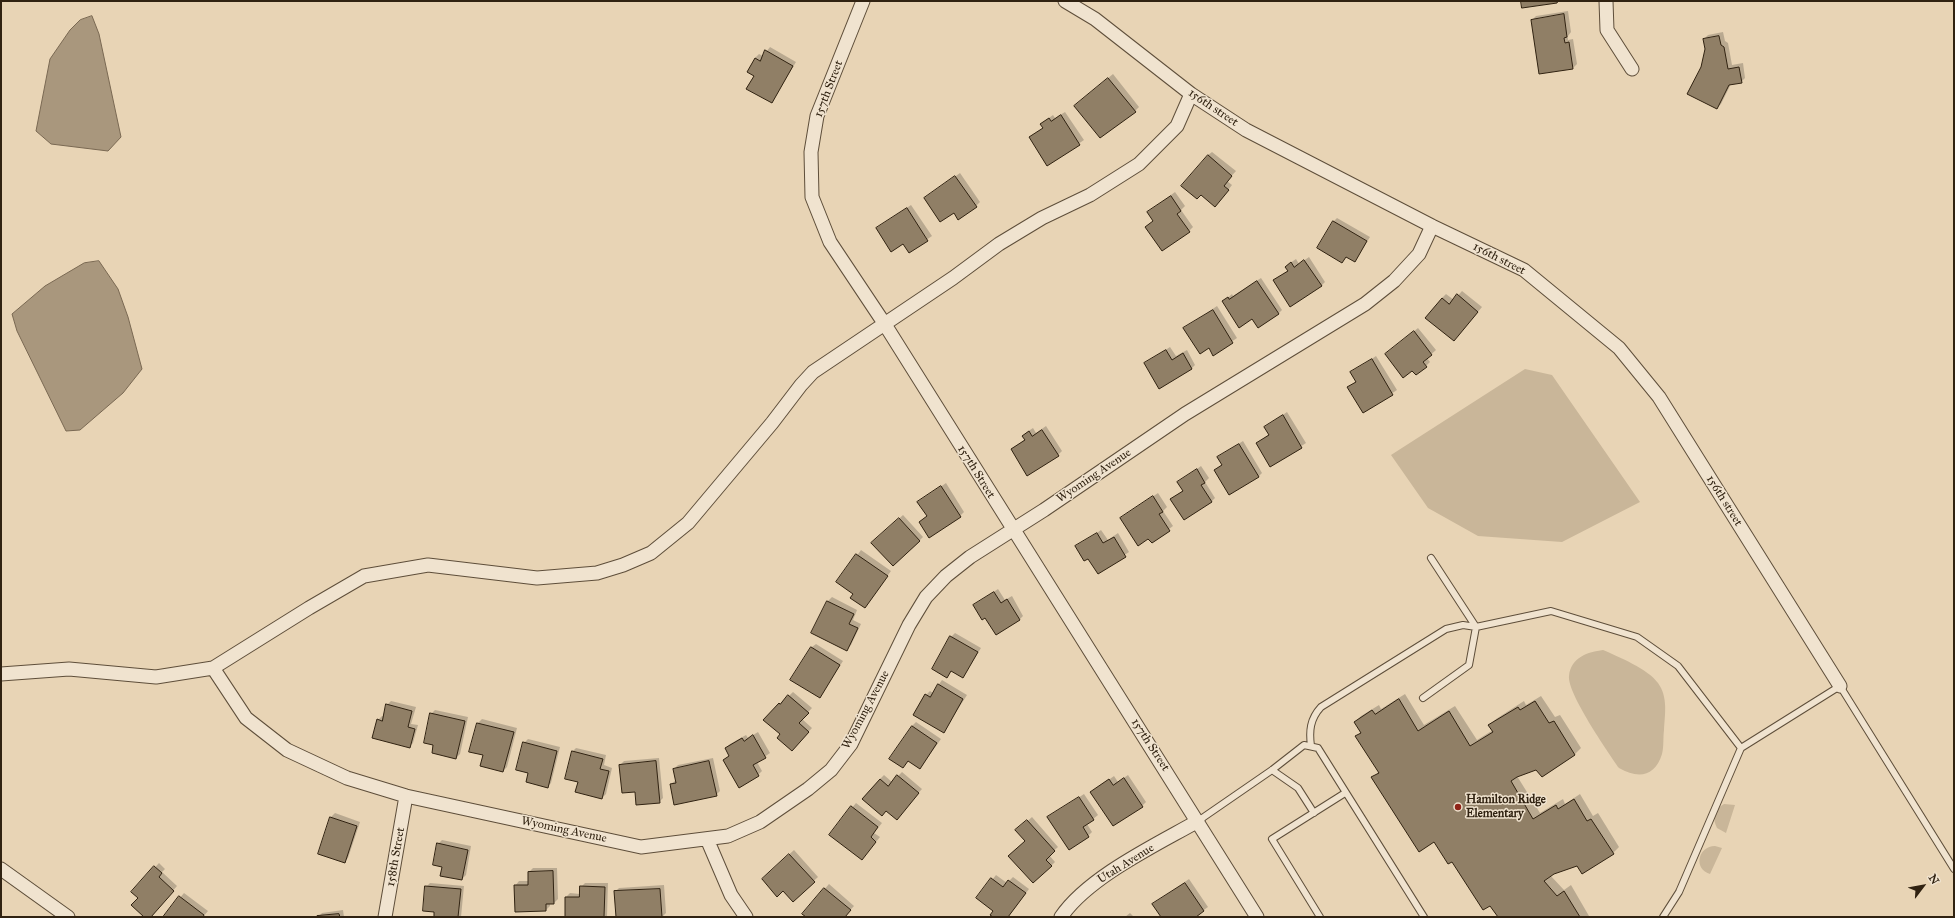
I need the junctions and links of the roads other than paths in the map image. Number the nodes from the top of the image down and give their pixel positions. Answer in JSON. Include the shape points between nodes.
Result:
{"nodes":[{"id":1,"x":863,"y":1,"type":"edge"},
{"id":2,"x":1065,"y":1,"type":"edge"},
{"id":3,"x":1606,"y":1,"type":"edge"},
{"id":4,"x":1632,"y":69,"type":"dead end"},
{"id":5,"x":1191,"y":94,"type":"junction"},
{"id":6,"x":1432,"y":226,"type":"junction"},
{"id":7,"x":884,"y":323,"type":"junction"},
{"id":8,"x":1013,"y":530,"type":"junction"},
{"id":9,"x":1431,"y":558,"type":"dead end"},
{"id":10,"x":1476,"y":627,"type":"junction"},
{"id":11,"x":213,"y":668,"type":"junction"},
{"id":12,"x":1,"y":674,"type":"edge"},
{"id":13,"x":1840,"y":686,"type":"junction"},
{"id":14,"x":1423,"y":698,"type":"dead end"},
{"id":15,"x":1311,"y":746,"type":"junction"},
{"id":16,"x":1741,"y":748,"type":"junction"},
{"id":17,"x":1272,"y":770,"type":"junction"},
{"id":18,"x":1345,"y":793,"type":"junction"},
{"id":19,"x":406,"y":796,"type":"junction"},
{"id":20,"x":1314,"y":813,"type":"junction"},
{"id":21,"x":1198,"y":821,"type":"junction"},
{"id":22,"x":707,"y":839,"type":"junction"},
{"id":23,"x":1,"y":869,"type":"edge"},
{"id":24,"x":1954,"y":869,"type":"edge"},
{"id":25,"x":68,"y":917,"type":"edge"},
{"id":26,"x":385,"y":917,"type":"edge"},
{"id":27,"x":746,"y":917,"type":"edge"},
{"id":28,"x":1061,"y":917,"type":"edge"},
{"id":29,"x":1257,"y":917,"type":"edge"},
{"id":30,"x":1320,"y":917,"type":"edge"},
{"id":31,"x":1424,"y":917,"type":"edge"},
{"id":32,"x":1662,"y":917,"type":"edge"}],
"edges":[{"from":1,"to":7,"type":"street","name":"157th Street","via":[[817,116],[811,152],[812,197],[830,242]]},
{"from":2,"to":5,"type":"street","name":"156th street","via":[[1095,19]]},
{"from":3,"to":4,"type":"street","via":[[1607,30]]},
{"from":5,"to":6,"type":"street","name":"156th street","via":[[1246,130]]},
{"from":5,"to":7,"type":"street","via":[[1178,126],[1139,164],[1090,195],[1042,218],[999,244]]},
{"from":6,"to":8,"type":"street","name":"Wyoming Avenue","via":[[1419,254],[1394,281],[1365,304],[1186,414]]},
{"from":6,"to":13,"type":"street","name":"156th street","via":[[1524,270],[1619,348],[1660,397]]},
{"from":7,"to":8,"type":"street","name":"157th Street"},
{"from":7,"to":11,"type":"street","via":[[813,372],[694,517],[651,552],[597,573],[537,578],[428,565],[364,576]]},
{"from":8,"to":21,"type":"street","name":"157th Street"},
{"from":8,"to":22,"type":"street","name":"Wyoming Avenue","via":[[970,557],[946,576],[926,597],[909,625],[851,744],[831,770],[760,822],[728,836]]},
{"from":9,"to":10,"type":"lane"},
{"from":10,"to":14,"type":"lane","via":[[1469,665]]},
{"from":10,"to":15,"type":"lane","via":[[1463,625],[1446,629],[1321,707],[1311,723]]},
{"from":10,"to":16,"type":"lane","via":[[1551,611],[1637,637],[1678,666]]},
{"from":11,"to":12,"type":"street","via":[[156,677],[68,669]]},
{"from":11,"to":19,"type":"street","name":"Wyoming Avenue","via":[[246,718],[287,750],[347,778]]},
{"from":13,"to":16,"type":"lane"},
{"from":13,"to":24,"type":"lane"},
{"from":15,"to":17,"type":"lane","via":[[1304,745]]},
{"from":15,"to":18,"type":"lane","via":[[1318,748]]},
{"from":16,"to":32,"type":"lane","via":[[1678,892]]},
{"from":17,"to":20,"type":"lane","via":[[1298,788]]},
{"from":17,"to":21,"type":"lane"},
{"from":18,"to":20,"type":"lane"},
{"from":18,"to":31,"type":"lane"},
{"from":19,"to":22,"type":"street","name":"Wyoming Avenue","via":[[642,847]]},
{"from":19,"to":26,"type":"street","name":"158th Street"},
{"from":20,"to":30,"type":"lane","via":[[1272,840]]},
{"from":21,"to":28,"type":"street","name":"Utah Avenue","via":[[1100,878],[1067,908]]},
{"from":21,"to":29,"type":"street","name":"157th Street"},
{"from":22,"to":27,"type":"street","via":[[731,895]]},
{"from":23,"to":25,"type":"street"}]}
